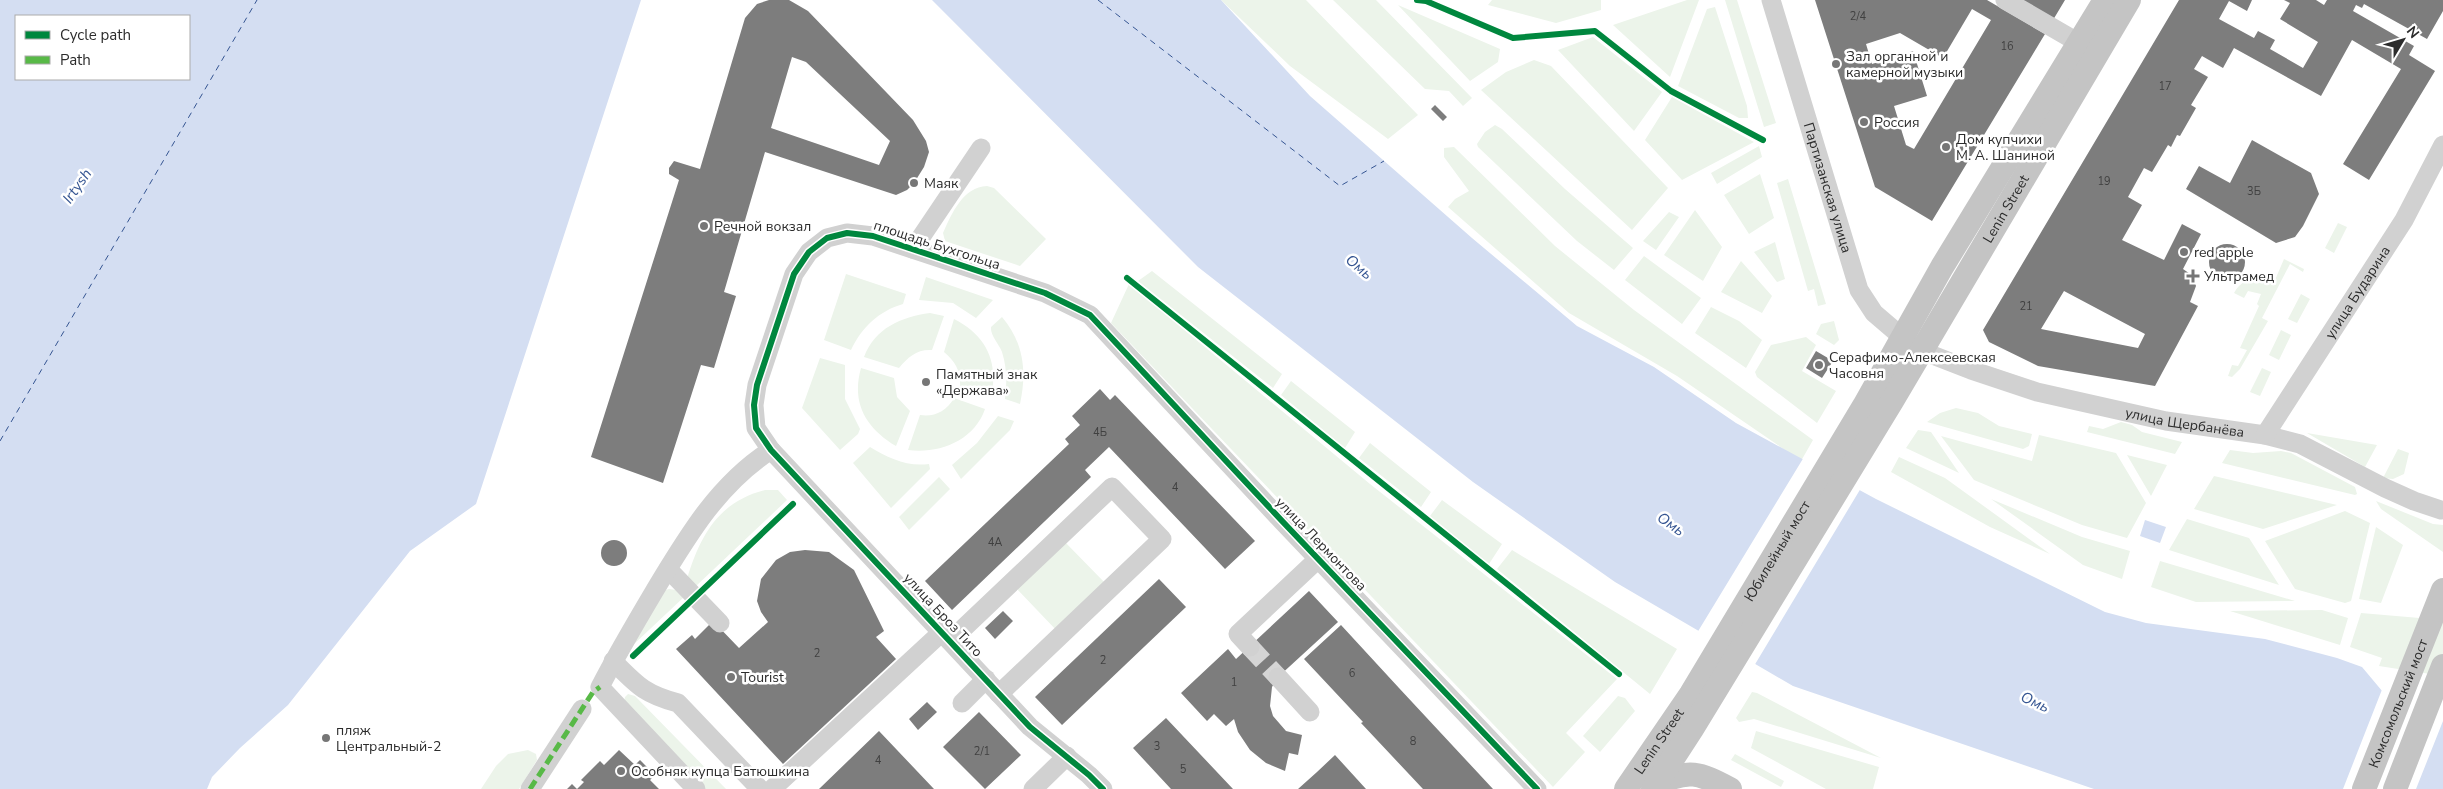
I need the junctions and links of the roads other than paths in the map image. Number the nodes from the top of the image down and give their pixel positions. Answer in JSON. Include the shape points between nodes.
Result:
{"nodes":[{"id":1,"x":1771,"y":0,"type":"edge"},
{"id":2,"x":2004,"y":0,"type":"edge"},
{"id":3,"x":2105,"y":0,"type":"edge"},
{"id":4,"x":2129,"y":0,"type":"edge"},
{"id":5,"x":2079,"y":43,"type":"junction"},
{"id":6,"x":2443,"y":145,"type":"edge"},
{"id":7,"x":981,"y":148,"type":"dead end"},
{"id":8,"x":913,"y":249,"type":"junction"},
{"id":9,"x":1090,"y":315,"type":"joint"},
{"id":10,"x":1902,"y":337,"type":"junction"},
{"id":11,"x":1922,"y":351,"type":"junction"},
{"id":12,"x":1873,"y":412,"type":"junction"},
{"id":13,"x":2265,"y":435,"type":"junction"},
{"id":14,"x":771,"y":450,"type":"junction"},
{"id":15,"x":2442,"y":510,"type":"dead end"},
{"id":16,"x":1318,"y":559,"type":"junction"},
{"id":17,"x":668,"y":569,"type":"junction"},
{"id":18,"x":2443,"y":590,"type":"edge"},
{"id":19,"x":720,"y":623,"type":"dead end"},
{"id":20,"x":946,"y":637,"type":"junction"},
{"id":21,"x":1250,"y":647,"type":"tunnel mouth"},
{"id":22,"x":613,"y":660,"type":"junction"},
{"id":23,"x":2443,"y":666,"type":"edge"},
{"id":24,"x":1278,"y":677,"type":"tunnel mouth"},
{"id":25,"x":986,"y":680,"type":"junction"},
{"id":26,"x":1000,"y":694,"type":"junction"},
{"id":27,"x":1699,"y":699,"type":"junction"},
{"id":28,"x":962,"y":703,"type":"dead end"},
{"id":29,"x":582,"y":709,"type":"dead end"},
{"id":30,"x":1310,"y":712,"type":"dead end"},
{"id":31,"x":1692,"y":729,"type":"junction"},
{"id":32,"x":1067,"y":756,"type":"junction"},
{"id":33,"x":1722,"y":785,"type":"edge"},
{"id":34,"x":1655,"y":788,"type":"edge"},
{"id":35,"x":530,"y":789,"type":"edge"},
{"id":36,"x":696,"y":789,"type":"edge"},
{"id":37,"x":760,"y":789,"type":"edge"},
{"id":38,"x":772,"y":789,"type":"edge"},
{"id":39,"x":1033,"y":789,"type":"edge"},
{"id":40,"x":1103,"y":789,"type":"edge"},
{"id":41,"x":1537,"y":789,"type":"edge"},
{"id":42,"x":1626,"y":789,"type":"edge"},
{"id":43,"x":2364,"y":789,"type":"edge"},
{"id":44,"x":2395,"y":789,"type":"edge"}],
"edges":[{"from":1,"to":10,"type":"street","name":"Партизанская улица","via":[[1859,290],[1874,313]]},
{"from":2,"to":5,"type":"street"},
{"from":3,"to":5,"type":"main road","name":"Lenin Street"},
{"from":4,"to":11,"type":"main road","name":"Lenin Street"},
{"from":5,"to":10,"type":"main road","name":"Lenin Street"},
{"from":6,"to":13,"type":"street","name":"улица Бударина","via":[[2404,220]]},
{"from":7,"to":8,"type":"street"},
{"from":8,"to":9,"type":"street","name":"площадь Бухгольца","via":[[1045,293]]},
{"from":8,"to":14,"type":"street","name":"площадь Бухгольца","via":[[873,236],[847,233],[827,238],[809,252],[794,274],[757,385],[754,405],[756,428]]},
{"from":9,"to":16,"type":"street","name":"улица Лермонтова"},
{"from":10,"to":11,"type":"street","name":"Партизанская улица"},
{"from":10,"to":12,"type":"main road","name":"Lenin Street"},
{"from":11,"to":12,"type":"main road","name":"Lenin Street"},
{"from":11,"to":13,"type":"street","name":"улица Щербанёва","via":[[2037,392],[2166,421]]},
{"from":12,"to":27,"type":"main road","name":"Юбилейный мост"},
{"from":13,"to":15,"type":"street","name":"улица Щербанёва","via":[[2308,448],[2385,488]]},
{"from":14,"to":17,"type":"street","via":[[752,462],[708,507]]},
{"from":14,"to":20,"type":"street","name":"улица Броз Тито"},
{"from":16,"to":21,"type":"street","via":[[1238,634]]},
{"from":16,"to":41,"type":"street","name":"улица Лермонтова"},
{"from":17,"to":19,"type":"street"},
{"from":17,"to":22,"type":"street"},
{"from":18,"to":43,"type":"main road","name":"Комсомольский мост"},
{"from":20,"to":25,"type":"street","name":"улица Броз Тито"},
{"from":20,"to":26,"type":"street","via":[[1112,487],[1162,539]]},
{"from":20,"to":38,"type":"street"},
{"from":22,"to":36,"type":"street","via":[[600,687]]},
{"from":22,"to":37,"type":"street","via":[[639,688],[678,703]]},
{"from":23,"to":44,"type":"main road","name":"Комсомольский мост"},
{"from":24,"to":30,"type":"street"},
{"from":25,"to":26,"type":"street","name":"улица Броз Тито"},
{"from":25,"to":28,"type":"street"},
{"from":26,"to":32,"type":"street","name":"улица Броз Тито","via":[[1030,727]]},
{"from":27,"to":31,"type":"main road","name":"Lenin Street"},
{"from":27,"to":42,"type":"main road","name":"Lenin Street"},
{"from":29,"to":35,"type":"street"},
{"from":31,"to":33,"type":"main road","via":[[1694,755],[1703,769]]},
{"from":31,"to":34,"type":"main road","name":"Lenin Street"},
{"from":32,"to":39,"type":"street"},
{"from":32,"to":40,"type":"street","name":"улица Броз Тито"},
{"from":33,"to":34,"type":"main road","via":[[1688,773]]}]}
